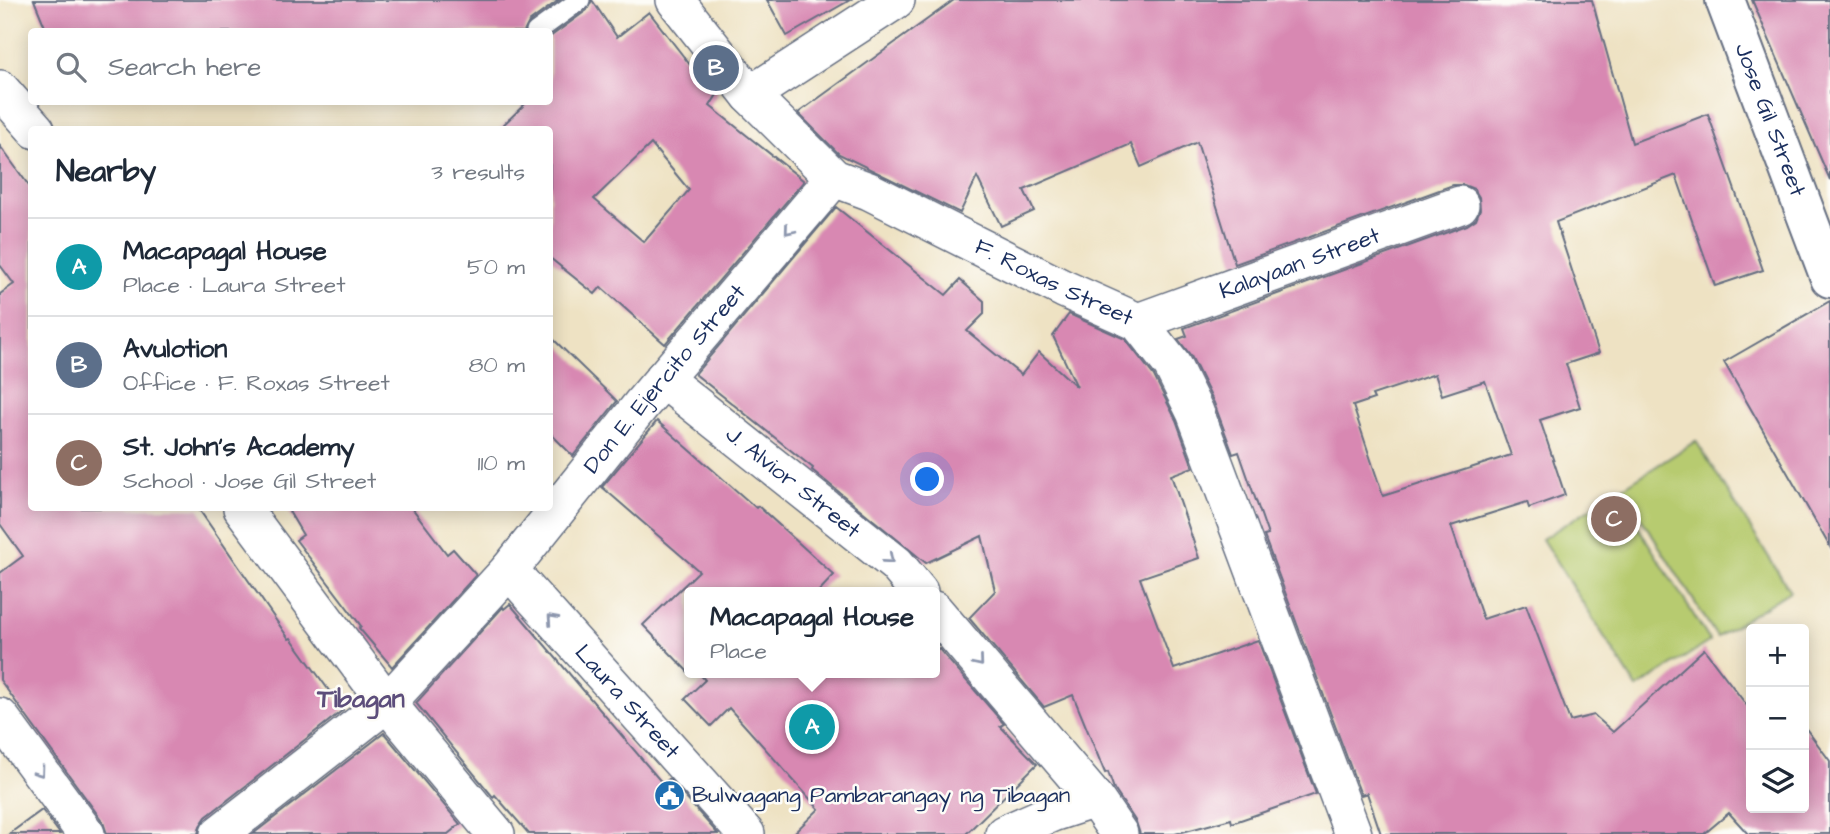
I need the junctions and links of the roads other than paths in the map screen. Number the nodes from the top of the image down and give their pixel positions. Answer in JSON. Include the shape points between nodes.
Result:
{"nodes":[{"id":1,"x":580,"y":0,"type":"edge"},
{"id":2,"x":675,"y":0,"type":"edge"},
{"id":3,"x":896,"y":0,"type":"edge"},
{"id":4,"x":1725,"y":0,"type":"edge"},
{"id":5,"x":542,"y":28,"type":"edge"},
{"id":6,"x":0,"y":89,"type":"edge"},
{"id":7,"x":750,"y":95,"type":"junction"},
{"id":8,"x":32,"y":126,"type":"edge"},
{"id":9,"x":834,"y":178,"type":"junction"},
{"id":10,"x":1460,"y":205,"type":"dead end"},
{"id":11,"x":1830,"y":277,"type":"edge"},
{"id":12,"x":1138,"y":322,"type":"junction"},
{"id":13,"x":663,"y":379,"type":"junction"},
{"id":14,"x":244,"y":511,"type":"edge"},
{"id":15,"x":509,"y":570,"type":"junction"},
{"id":16,"x":915,"y":587,"type":"edge"},
{"id":17,"x":940,"y":617,"type":"edge"},
{"id":18,"x":387,"y":703,"type":"junction"},
{"id":19,"x":0,"y":717,"type":"edge"},
{"id":20,"x":1095,"y":799,"type":"junction"},
{"id":21,"x":86,"y":834,"type":"edge"},
{"id":22,"x":219,"y":834,"type":"edge"},
{"id":23,"x":496,"y":834,"type":"edge"},
{"id":24,"x":746,"y":834,"type":"edge"},
{"id":25,"x":1004,"y":834,"type":"edge"},
{"id":26,"x":1119,"y":834,"type":"edge"},
{"id":27,"x":1353,"y":834,"type":"edge"}],
"edges":[{"from":1,"to":5,"type":"lane"},
{"from":2,"to":7,"type":"street","name":"F. Roxas Street"},
{"from":3,"to":7,"type":"street"},
{"from":4,"to":11,"type":"street","name":"Jose Gil Street"},
{"from":6,"to":8,"type":"street"},
{"from":7,"to":9,"type":"street","name":"F. Roxas Street"},
{"from":9,"to":12,"type":"street","name":"F. Roxas Street"},
{"from":9,"to":13,"type":"street","name":"Don E. Ejercito Street","one_way":true},
{"from":10,"to":12,"type":"street","name":"Kalayaan Street"},
{"from":12,"to":27,"type":"street","name":"F. Roxas Street","via":[[1172,365],[1195,412]]},
{"from":13,"to":15,"type":"street","name":"Don E. Ejercito Street"},
{"from":13,"to":16,"type":"street","name":"J. Alvior Street","one_way":true,"via":[[895,564]]},
{"from":14,"to":18,"type":"street"},
{"from":15,"to":18,"type":"street","name":"Don E. Ejercito Street"},
{"from":24,"to":15,"type":"street","name":"Laura Street","one_way":true},
{"from":17,"to":20,"type":"street","one_way":true},
{"from":18,"to":22,"type":"street","name":"Don E. Ejercito Street"},
{"from":18,"to":23,"type":"street"},
{"from":19,"to":21,"type":"street","one_way":true},
{"from":20,"to":25,"type":"street"},
{"from":20,"to":26,"type":"street"}]}
